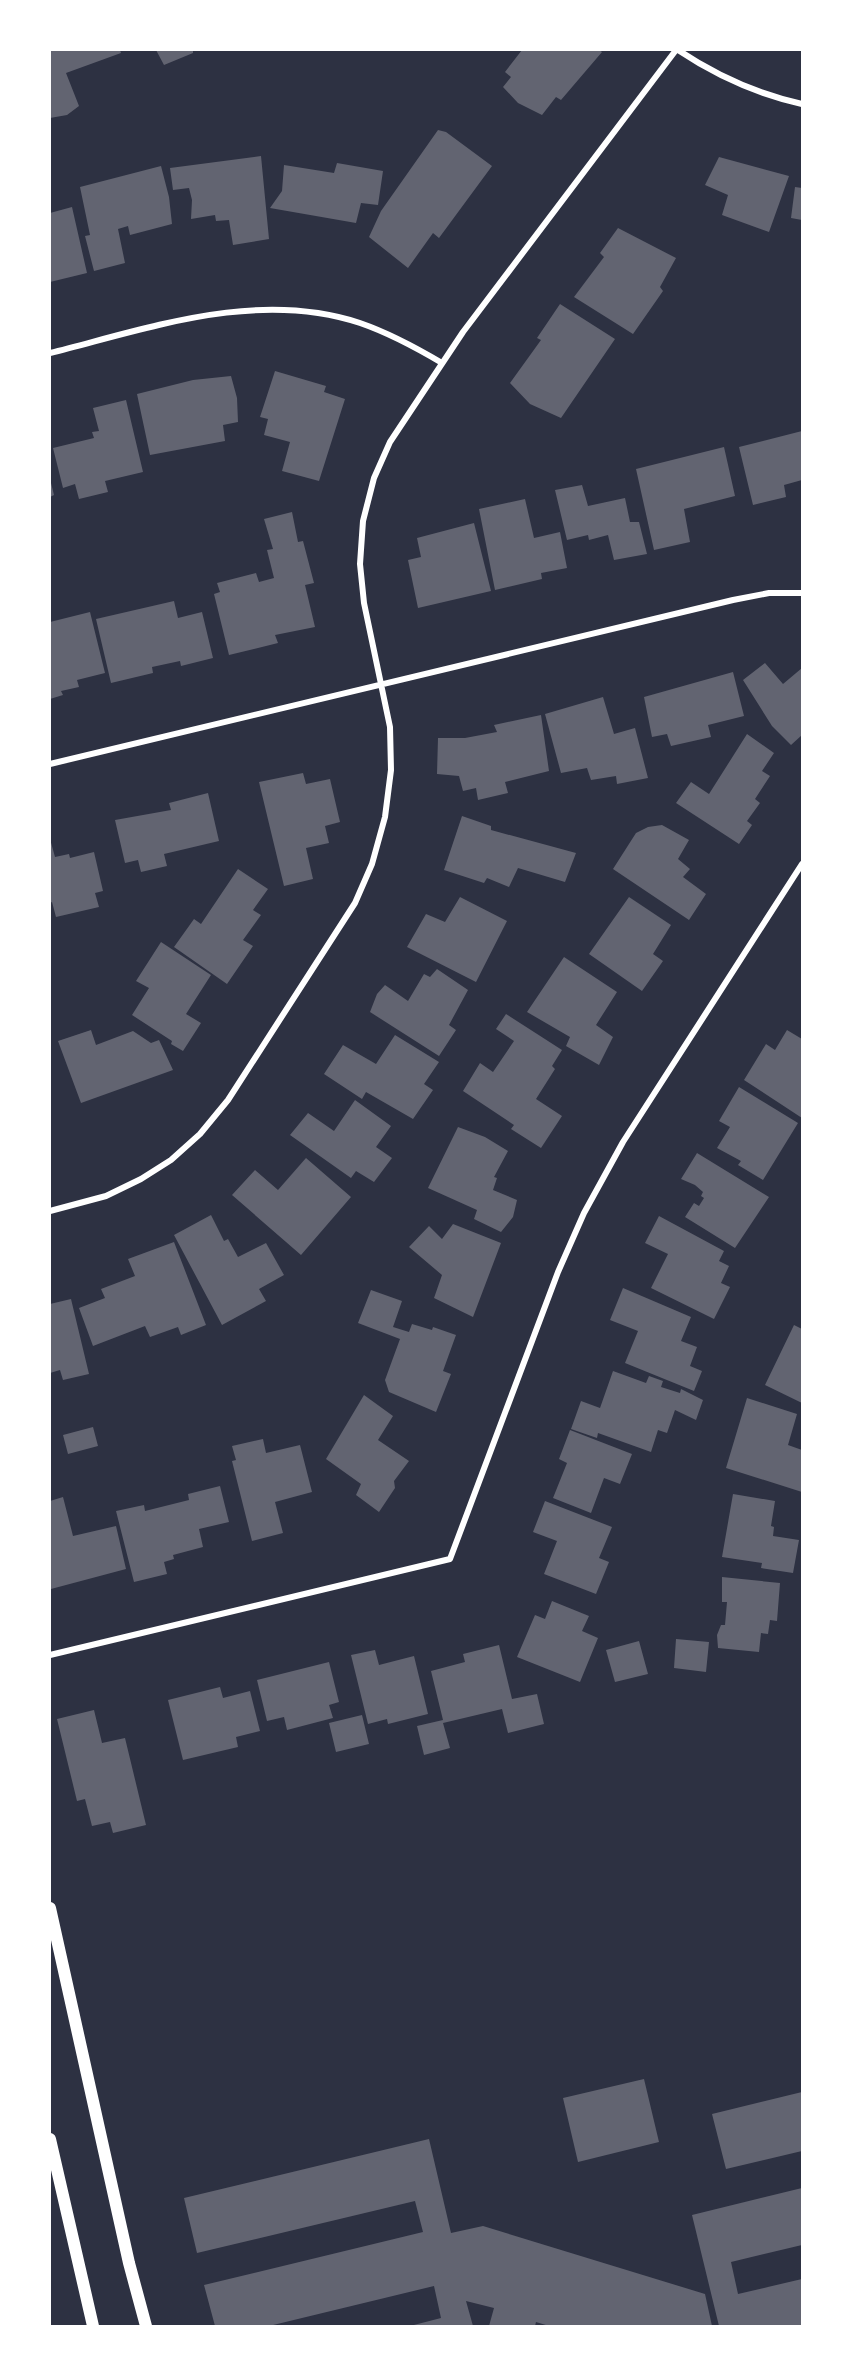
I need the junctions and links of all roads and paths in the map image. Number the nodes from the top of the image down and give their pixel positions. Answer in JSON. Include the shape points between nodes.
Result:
{"nodes":[{"id":1,"x":677,"y":50,"type":"edge"},
{"id":2,"x":802,"y":104,"type":"edge"},
{"id":3,"x":50,"y":353,"type":"edge"},
{"id":4,"x":442,"y":363,"type":"junction"},
{"id":5,"x":802,"y":593,"type":"edge"},
{"id":6,"x":383,"y":684,"type":"junction"},
{"id":7,"x":50,"y":764,"type":"edge"},
{"id":8,"x":802,"y":864,"type":"edge"},
{"id":9,"x":50,"y":1211,"type":"edge"},
{"id":10,"x":50,"y":1655,"type":"edge"},
{"id":11,"x":50,"y":1908,"type":"edge"},
{"id":12,"x":50,"y":2139,"type":"edge"},
{"id":13,"x":93,"y":2326,"type":"edge"},
{"id":14,"x":146,"y":2326,"type":"edge"}],
"edges":[{"from":1,"to":2,"type":"street","via":[[737,84]]},
{"from":1,"to":4,"type":"street"},
{"from":3,"to":4,"type":"street","via":[[192,318],[267,309],[310,312],[358,322],[399,338]]},
{"from":4,"to":6,"type":"street","via":[[390,442],[374,478],[363,520],[360,564],[364,603]]},
{"from":5,"to":6,"type":"street","via":[[769,593],[733,600]]},
{"from":6,"to":7,"type":"street"},
{"from":6,"to":9,"type":"street","via":[[391,770],[386,817],[355,903],[228,1100],[200,1134],[171,1160],[141,1179],[106,1196]]},
{"from":8,"to":10,"type":"street","via":[[623,1142],[584,1213],[450,1559]]},
{"from":11,"to":14,"type":"main road"},
{"from":12,"to":13,"type":"main road"}]}
